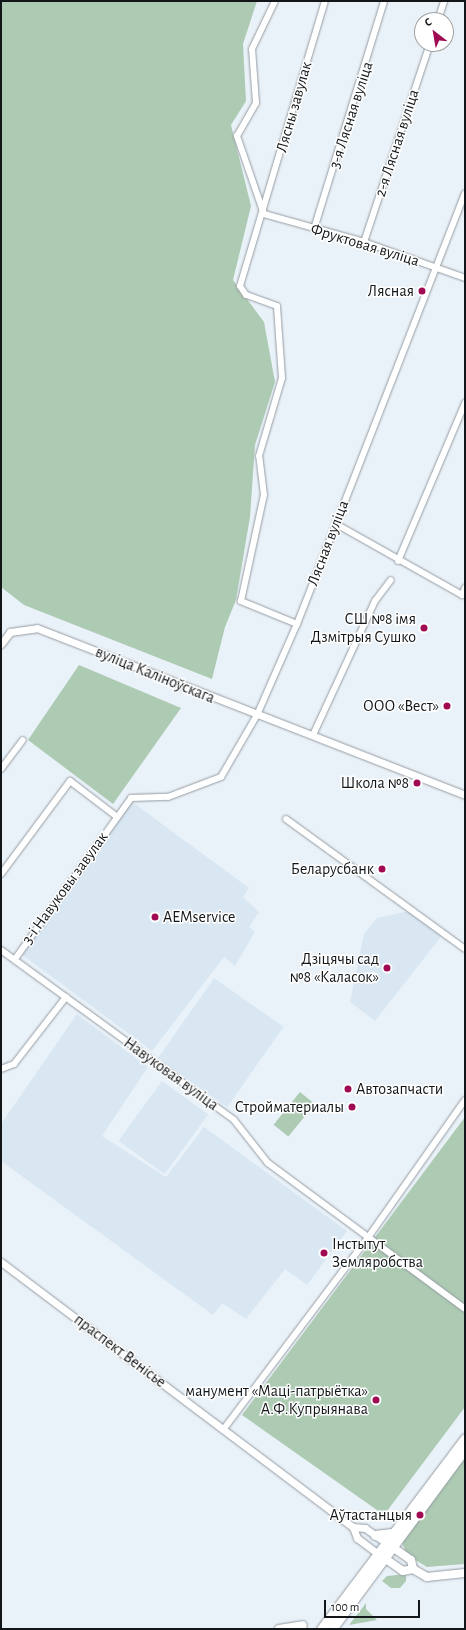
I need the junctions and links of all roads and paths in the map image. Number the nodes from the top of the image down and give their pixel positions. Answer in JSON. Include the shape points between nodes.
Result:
{"nodes":[{"id":1,"x":275,"y":1,"type":"edge"},
{"id":2,"x":325,"y":1,"type":"edge"},
{"id":3,"x":384,"y":1,"type":"edge"},
{"id":4,"x":444,"y":1,"type":"edge"},
{"id":5,"x":441,"y":12,"type":"edge"},
{"id":6,"x":427,"y":52,"type":"edge"},
{"id":7,"x":465,"y":194,"type":"edge"},
{"id":8,"x":264,"y":214,"type":"junction"},
{"id":9,"x":314,"y":229,"type":"junction"},
{"id":10,"x":364,"y":242,"type":"junction"},
{"id":11,"x":436,"y":267,"type":"junction"},
{"id":12,"x":465,"y":278,"type":"edge"},
{"id":13,"x":465,"y":402,"type":"edge"},
{"id":14,"x":336,"y":524,"type":"junction"},
{"id":15,"x":398,"y":561,"type":"junction"},
{"id":16,"x":391,"y":580,"type":"dead end"},
{"id":17,"x":465,"y":588,"type":"edge"},
{"id":18,"x":297,"y":624,"type":"junction"},
{"id":19,"x":1,"y":644,"type":"edge"},
{"id":20,"x":257,"y":715,"type":"junction"},
{"id":21,"x":313,"y":735,"type":"junction"},
{"id":22,"x":23,"y":740,"type":"dead end"},
{"id":23,"x":1,"y":769,"type":"edge"},
{"id":24,"x":465,"y":795,"type":"edge"},
{"id":25,"x":116,"y":816,"type":"junction"},
{"id":26,"x":286,"y":819,"type":"dead end"},
{"id":27,"x":1,"y":874,"type":"edge"},
{"id":28,"x":465,"y":949,"type":"edge"},
{"id":29,"x":1,"y":950,"type":"edge"},
{"id":30,"x":15,"y":959,"type":"junction"},
{"id":31,"x":66,"y":997,"type":"junction"},
{"id":32,"x":1,"y":1069,"type":"edge"},
{"id":33,"x":465,"y":1100,"type":"edge"},
{"id":34,"x":367,"y":1239,"type":"junction"},
{"id":35,"x":1,"y":1262,"type":"edge"},
{"id":36,"x":465,"y":1309,"type":"edge"},
{"id":37,"x":223,"y":1430,"type":"junction"},
{"id":38,"x":465,"y":1438,"type":"edge"},
{"id":39,"x":465,"y":1449,"type":"edge"},
{"id":40,"x":353,"y":1527,"type":"junction"},
{"id":41,"x":392,"y":1534,"type":"junction"},
{"id":42,"x":376,"y":1535,"type":"junction"},
{"id":43,"x":389,"y":1544,"type":"junction"},
{"id":44,"x":381,"y":1555,"type":"junction"},
{"id":45,"x":413,"y":1569,"type":"junction"},
{"id":46,"x":465,"y":1573,"type":"edge"},
{"id":47,"x":303,"y":1625,"type":"dead end"},
{"id":48,"x":279,"y":1629,"type":"edge"},
{"id":49,"x":321,"y":1629,"type":"edge"},
{"id":50,"x":332,"y":1629,"type":"edge"}],
"edges":[{"from":1,"to":8,"type":"street","via":[[252,49],[256,103],[237,136]]},
{"from":2,"to":8,"type":"street","name":"Лясны завулак"},
{"from":3,"to":9,"type":"street","name":"3-я Лясная вуліца"},
{"from":4,"to":5,"type":"street"},
{"from":6,"to":10,"type":"street","name":"2-я Лясная вуліца"},
{"from":7,"to":11,"type":"street","name":"Лясная вуліца"},
{"from":8,"to":9,"type":"street","name":"Фруктовая вуліца"},
{"from":8,"to":18,"type":"street","name":"Лясны завулак","via":[[240,286],[246,295],[277,306],[282,378],[259,456],[264,495],[241,601]]},
{"from":9,"to":10,"type":"street","name":"Фруктовая вуліца"},
{"from":10,"to":11,"type":"street","name":"Фруктовая вуліца"},
{"from":11,"to":12,"type":"street","name":"Фруктовая вуліца"},
{"from":11,"to":14,"type":"street","name":"Лясная вуліца"},
{"from":13,"to":15,"type":"street"},
{"from":14,"to":15,"type":"street"},
{"from":14,"to":18,"type":"street","name":"Лясная вуліца"},
{"from":15,"to":17,"type":"street","via":[[462,595]]},
{"from":16,"to":21,"type":"street","via":[[375,601]]},
{"from":18,"to":20,"type":"street","name":"Лясная вуліца"},
{"from":19,"to":20,"type":"street","name":"вуліца Каліноўскага","via":[[10,632],[37,628]]},
{"from":20,"to":21,"type":"street","name":"вуліца Каліноўскага"},
{"from":20,"to":25,"type":"street","name":"Лясная вуліца","via":[[221,777],[168,797],[131,798]]},
{"from":21,"to":24,"type":"street","name":"вуліца Каліноўскага"},
{"from":22,"to":23,"type":"street"},
{"from":25,"to":27,"type":"street","via":[[70,781]]},
{"from":25,"to":30,"type":"street","name":"3-і Навуковы завулак"},
{"from":26,"to":28,"type":"street"},
{"from":29,"to":30,"type":"street","name":"Навуковая вуліца"},
{"from":30,"to":31,"type":"street","name":"Навуковая вуліца"},
{"from":31,"to":32,"type":"street","via":[[14,1064]]},
{"from":31,"to":34,"type":"street","name":"Навуковая вуліца","via":[[234,1120],[268,1164]]},
{"from":33,"to":34,"type":"street"},
{"from":34,"to":36,"type":"street","name":"Навуковая вуліца"},
{"from":34,"to":37,"type":"street"},
{"from":35,"to":37,"type":"street","name":"праспект Венісье"},
{"from":37,"to":40,"type":"street","name":"праспект Венісье"},
{"from":38,"to":41,"type":"main road"},
{"from":39,"to":43,"type":"main road"},
{"from":40,"to":42,"type":"street","name":"праспект Венісье","via":[[365,1528]]},
{"from":40,"to":44,"type":"street","name":"праспект Венісье","via":[[357,1538]]},
{"from":41,"to":42,"type":"main road"},
{"from":41,"to":43,"type":"main road"},
{"from":42,"to":43,"type":"street","name":"праспект Венісье"},
{"from":43,"to":44,"type":"main road"},
{"from":43,"to":45,"type":"main road","via":[[411,1560]]},
{"from":44,"to":45,"type":"main road","via":[[403,1571]]},
{"from":44,"to":49,"type":"main road"},
{"from":44,"to":50,"type":"main road"},
{"from":45,"to":46,"type":"main road","via":[[433,1578]]},
{"from":47,"to":48,"type":"main road"}]}
